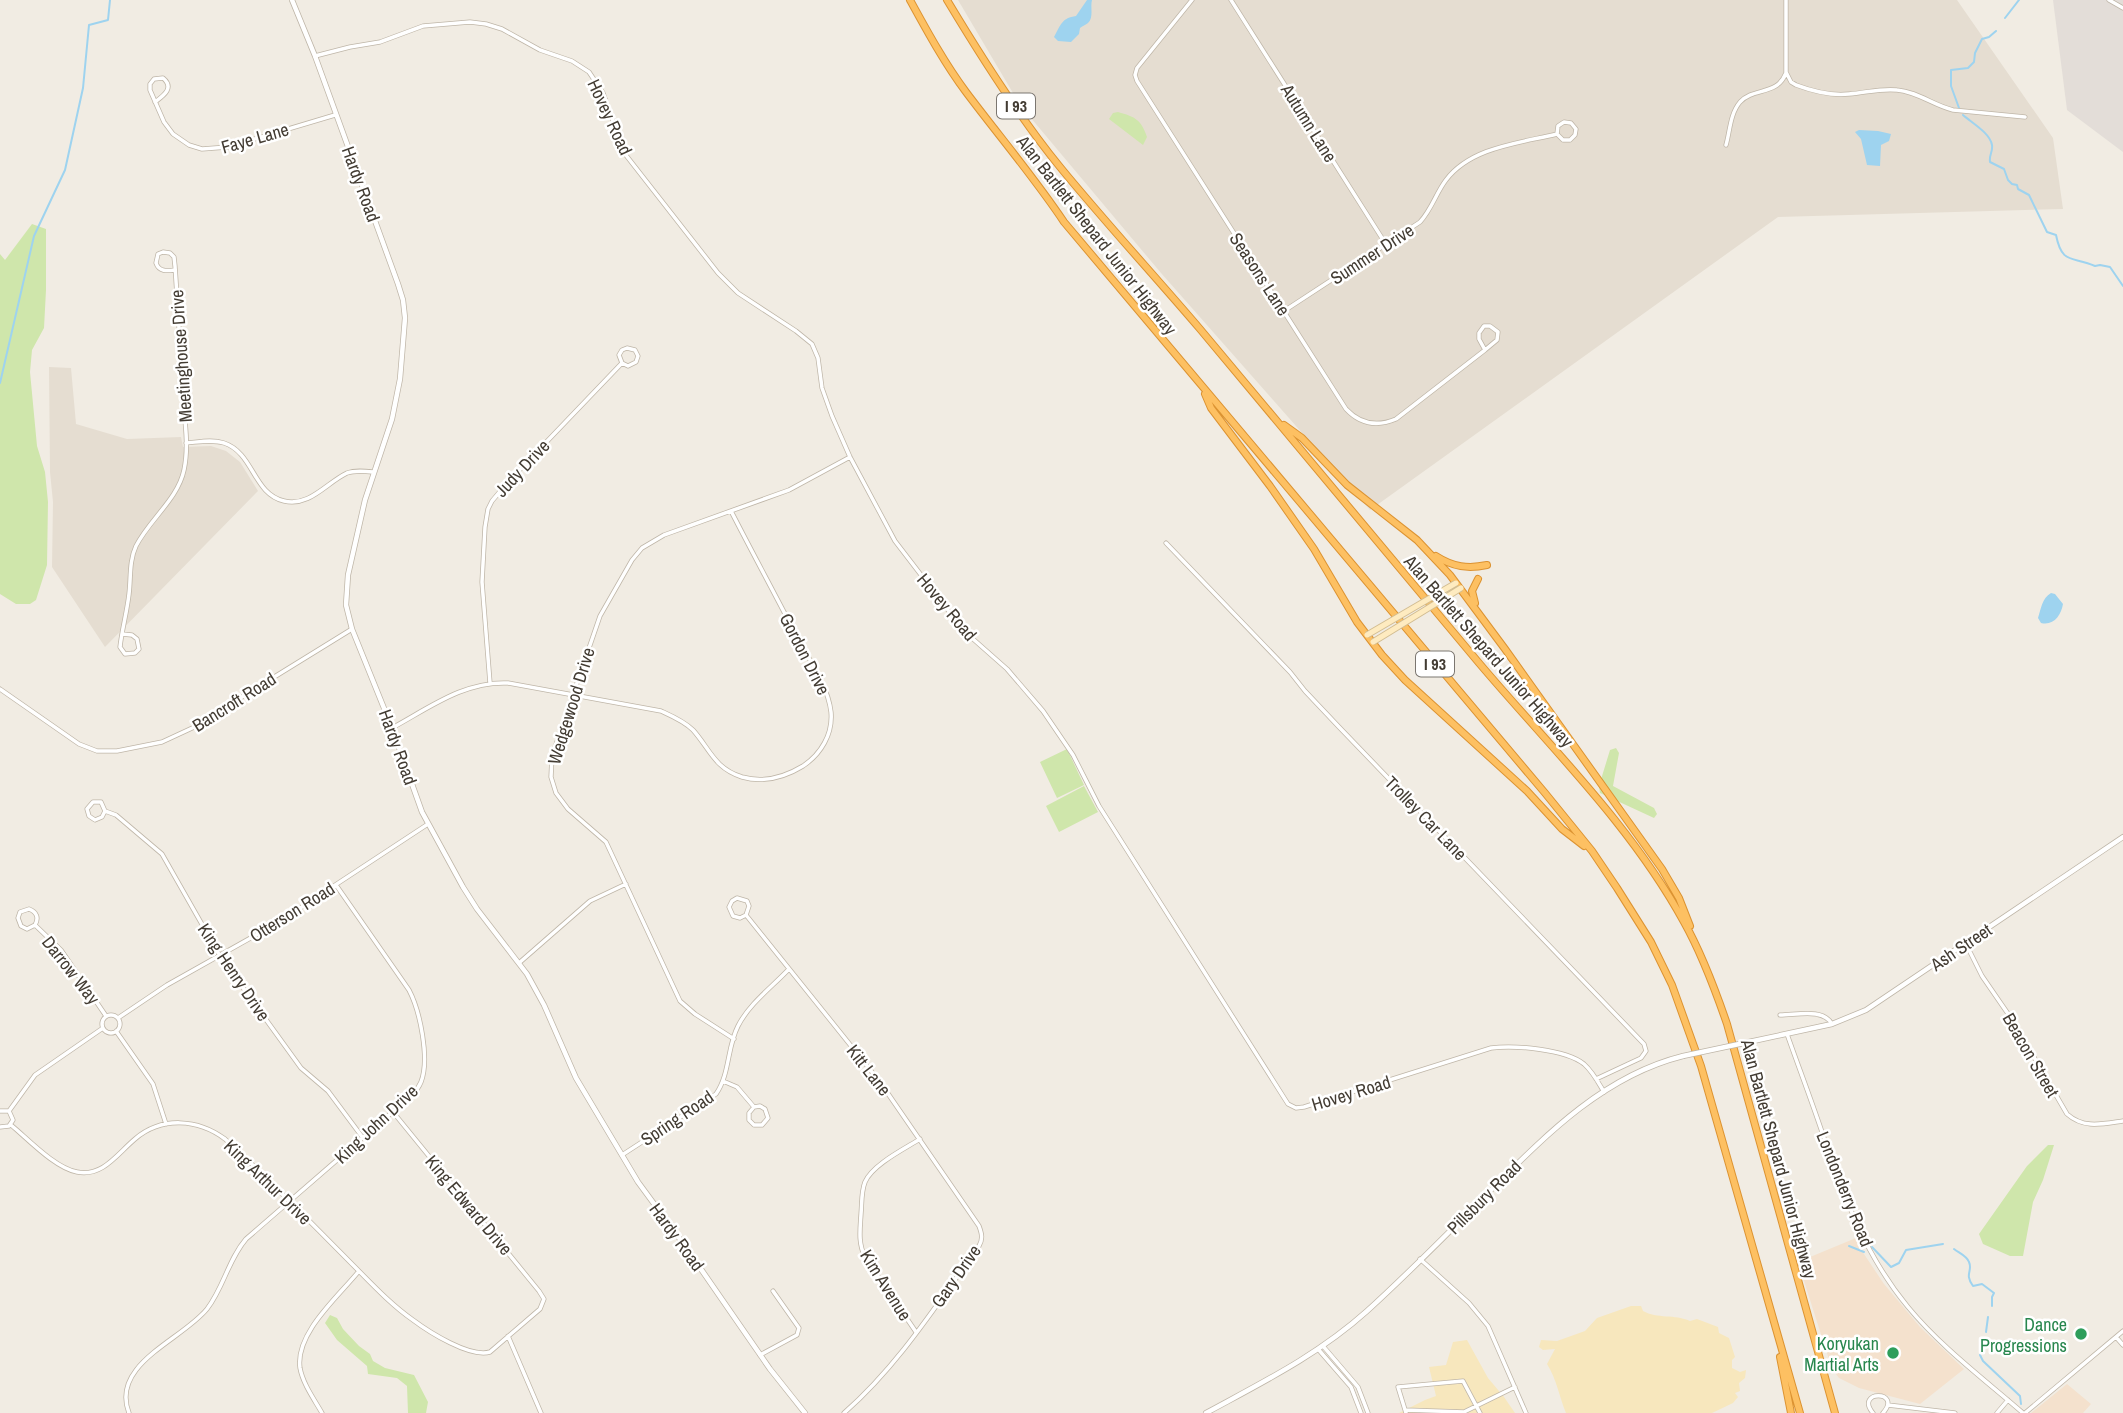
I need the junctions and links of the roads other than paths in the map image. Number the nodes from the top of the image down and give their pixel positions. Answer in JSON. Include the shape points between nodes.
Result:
{"nodes":[{"id":1,"x":292,"y":0,"type":"edge"},
{"id":2,"x":910,"y":0,"type":"edge"},
{"id":3,"x":947,"y":0,"type":"edge"},
{"id":4,"x":1192,"y":0,"type":"edge"},
{"id":5,"x":1231,"y":0,"type":"edge"},
{"id":6,"x":1786,"y":0,"type":"edge"},
{"id":7,"x":2109,"y":0,"type":"edge"},
{"id":8,"x":2123,"y":8,"type":"edge"},
{"id":9,"x":315,"y":56,"type":"junction"},
{"id":10,"x":1786,"y":72,"type":"junction"},
{"id":11,"x":1796,"y":85,"type":"junction"},
{"id":12,"x":1778,"y":86,"type":"junction"},
{"id":13,"x":155,"y":102,"type":"junction"},
{"id":14,"x":335,"y":115,"type":"junction"},
{"id":15,"x":2025,"y":117,"type":"dead end"},
{"id":16,"x":1557,"y":134,"type":"junction"},
{"id":17,"x":1726,"y":145,"type":"dead end"},
{"id":18,"x":1387,"y":246,"type":"junction"},
{"id":19,"x":175,"y":270,"type":"junction"},
{"id":20,"x":1284,"y":311,"type":"junction"},
{"id":21,"x":1485,"y":350,"type":"junction"},
{"id":22,"x":622,"y":363,"type":"junction"},
{"id":23,"x":1201,"y":386,"type":"junction"},
{"id":24,"x":1276,"y":420,"type":"junction"},
{"id":25,"x":186,"y":443,"type":"junction"},
{"id":26,"x":850,"y":457,"type":"junction"},
{"id":27,"x":373,"y":471,"type":"junction"},
{"id":28,"x":731,"y":511,"type":"junction"},
{"id":29,"x":1166,"y":542,"type":"dead end"},
{"id":30,"x":1425,"y":548,"type":"junction"},
{"id":31,"x":1487,"y":565,"type":"dead end"},
{"id":32,"x":1478,"y":579,"type":"dead end"},
{"id":33,"x":1458,"y":586,"type":"junction"},
{"id":34,"x":1478,"y":612,"type":"junction"},
{"id":35,"x":352,"y":629,"type":"junction"},
{"id":36,"x":122,"y":634,"type":"junction"},
{"id":37,"x":1367,"y":635,"type":"junction"},
{"id":38,"x":1373,"y":642,"type":"junction"},
{"id":39,"x":490,"y":683,"type":"junction"},
{"id":40,"x":0,"y":690,"type":"edge"},
{"id":41,"x":573,"y":695,"type":"junction"},
{"id":42,"x":392,"y":728,"type":"junction"},
{"id":43,"x":105,"y":811,"type":"junction"},
{"id":44,"x":428,"y":824,"type":"junction"},
{"id":45,"x":2123,"y":836,"type":"edge"},
{"id":46,"x":1592,"y":851,"type":"junction"},
{"id":47,"x":626,"y":884,"type":"junction"},
{"id":48,"x":336,"y":885,"type":"junction"},
{"id":49,"x":746,"y":915,"type":"junction"},
{"id":50,"x":35,"y":925,"type":"junction"},
{"id":51,"x":1694,"y":942,"type":"junction"},
{"id":52,"x":1966,"y":944,"type":"junction"},
{"id":53,"x":220,"y":956,"type":"junction"},
{"id":54,"x":519,"y":963,"type":"junction"},
{"id":55,"x":789,"y":969,"type":"junction"},
{"id":56,"x":1780,"y":1015,"type":"dead end"},
{"id":57,"x":106,"y":1016,"type":"junction"},
{"id":58,"x":118,"y":1018,"type":"junction"},
{"id":59,"x":1832,"y":1024,"type":"junction"},
{"id":60,"x":103,"y":1028,"type":"junction"},
{"id":61,"x":116,"y":1031,"type":"junction"},
{"id":62,"x":1787,"y":1034,"type":"junction"},
{"id":63,"x":734,"y":1040,"type":"junction"},
{"id":64,"x":1596,"y":1079,"type":"junction"},
{"id":65,"x":723,"y":1081,"type":"junction"},
{"id":66,"x":1604,"y":1092,"type":"junction"},
{"id":67,"x":754,"y":1107,"type":"junction"},
{"id":68,"x":0,"y":1111,"type":"edge"},
{"id":69,"x":9,"y":1111,"type":"junction"},
{"id":70,"x":393,"y":1112,"type":"junction"},
{"id":71,"x":2123,"y":1121,"type":"edge"},
{"id":72,"x":166,"y":1124,"type":"junction"},
{"id":73,"x":11,"y":1125,"type":"junction"},
{"id":74,"x":0,"y":1127,"type":"edge"},
{"id":75,"x":363,"y":1138,"type":"junction"},
{"id":76,"x":920,"y":1139,"type":"junction"},
{"id":77,"x":622,"y":1155,"type":"junction"},
{"id":78,"x":290,"y":1203,"type":"junction"},
{"id":79,"x":981,"y":1233,"type":"joint"},
{"id":80,"x":1420,"y":1259,"type":"junction"},
{"id":81,"x":359,"y":1271,"type":"junction"},
{"id":82,"x":773,"y":1291,"type":"dead end"},
{"id":83,"x":544,"y":1299,"type":"joint"},
{"id":84,"x":1771,"y":1314,"type":"junction"},
{"id":85,"x":2123,"y":1331,"type":"edge"},
{"id":86,"x":916,"y":1332,"type":"junction"},
{"id":87,"x":508,"y":1336,"type":"junction"},
{"id":88,"x":2116,"y":1337,"type":"junction"},
{"id":89,"x":2123,"y":1345,"type":"edge"},
{"id":90,"x":1320,"y":1348,"type":"junction"},
{"id":91,"x":760,"y":1355,"type":"junction"},
{"id":92,"x":1515,"y":1387,"type":"junction"},
{"id":93,"x":2008,"y":1401,"type":"junction"},
{"id":94,"x":1888,"y":1405,"type":"junction"},
{"id":95,"x":1477,"y":1406,"type":"junction"},
{"id":96,"x":1406,"y":1412,"type":"edge"},
{"id":97,"x":130,"y":1413,"type":"edge"},
{"id":98,"x":322,"y":1413,"type":"edge"},
{"id":99,"x":541,"y":1413,"type":"edge"},
{"id":100,"x":804,"y":1413,"type":"edge"},
{"id":101,"x":844,"y":1413,"type":"edge"},
{"id":102,"x":1206,"y":1413,"type":"edge"},
{"id":103,"x":1361,"y":1413,"type":"edge"},
{"id":104,"x":1368,"y":1413,"type":"edge"},
{"id":105,"x":1480,"y":1413,"type":"edge"},
{"id":106,"x":1526,"y":1413,"type":"edge"},
{"id":107,"x":1791,"y":1413,"type":"edge"},
{"id":108,"x":1800,"y":1413,"type":"edge"},
{"id":109,"x":1835,"y":1413,"type":"edge"},
{"id":110,"x":1873,"y":1413,"type":"edge"},
{"id":111,"x":1884,"y":1413,"type":"edge"},
{"id":112,"x":1955,"y":1413,"type":"edge"},
{"id":113,"x":1997,"y":1413,"type":"edge"},
{"id":114,"x":2024,"y":1413,"type":"edge"}],
"edges":[{"from":1,"to":9,"type":"street","name":"Hardy Road"},
{"from":2,"to":23,"type":"highway","name":"Alan Bartlett Shepard Junior Highway","number":"I 93","via":[[965,91],[1064,222]]},
{"from":3,"to":24,"type":"highway","name":"Alan Bartlett Shepard Junior Highway","number":"I 93","via":[[1058,165]]},
{"from":4,"to":20,"type":"street","name":"Seasons Lane","via":[[1135,75]]},
{"from":5,"to":18,"type":"street","name":"Autumn Lane"},
{"from":6,"to":10,"type":"street"},
{"from":7,"to":8,"type":"street"},
{"from":9,"to":14,"type":"street","name":"Hardy Road"},
{"from":9,"to":26,"type":"street","name":"Hovey Road","via":[[380,42],[423,26],[470,22],[502,29],[589,72],[603,93],[625,154],[726,282],[812,344],[825,398]]},
{"from":10,"to":11,"type":"street"},
{"from":10,"to":12,"type":"street"},
{"from":11,"to":12,"type":"street"},
{"from":11,"to":15,"type":"street","via":[[1835,94],[1906,91],[1953,110]]},
{"from":12,"to":17,"type":"street","via":[[1740,103]]},
{"from":13,"to":13,"type":"street","via":[[168,89],[160,77],[150,84]]},
{"from":13,"to":14,"type":"street","name":"Faye Lane","via":[[173,134],[189,145],[212,150]]},
{"from":14,"to":27,"type":"street","name":"Hardy Road","via":[[398,284],[405,318],[397,394]]},
{"from":16,"to":16,"type":"street","name":"Summer Drive","via":[[1570,140],[1575,127],[1562,122]]},
{"from":16,"to":18,"type":"street","name":"Summer Drive","via":[[1483,153],[1461,165],[1447,179],[1427,215]]},
{"from":18,"to":20,"type":"street","name":"Summer Drive"},
{"from":19,"to":19,"type":"street","name":"Meetinghouse Drive","via":[[172,254],[158,254],[159,269]]},
{"from":19,"to":25,"type":"street","name":"Meetinghouse Drive"},
{"from":20,"to":21,"type":"street","name":"Seasons Lane","via":[[1346,410],[1368,424],[1396,419]]},
{"from":21,"to":21,"type":"street","via":[[1479,333],[1490,326],[1498,336]]},
{"from":22,"to":22,"type":"street","name":"Judy Drive","via":[[634,364],[635,350],[622,350]]},
{"from":22,"to":39,"type":"street","name":"Judy Drive","via":[[508,482],[488,509],[482,582]]},
{"from":23,"to":37,"type":"highway","via":[[1211,408],[1314,549]]},
{"from":23,"to":46,"type":"highway","name":"Alan Bartlett Shepard Junior Highway","number":"I 93"},
{"from":24,"to":30,"type":"highway"},
{"from":24,"to":51,"type":"highway","name":"Alan Bartlett Shepard Junior Highway","number":"I 93","via":[[1619,825]]},
{"from":25,"to":27,"type":"street","via":[[216,441],[231,446],[268,494],[282,501],[314,496],[353,471]]},
{"from":25,"to":36,"type":"street","name":"Meetinghouse Drive","via":[[182,477],[132,556]]},
{"from":26,"to":28,"type":"street","name":"Wedgewood Drive","via":[[789,490]]},
{"from":26,"to":64,"type":"street","name":"Hovey Road","via":[[888,530],[921,577],[971,638],[1014,676],[1058,731],[1099,806],[1288,1104],[1304,1107],[1500,1047],[1571,1057]]},
{"from":27,"to":35,"type":"street","name":"Hardy Road","via":[[347,585]]},
{"from":28,"to":41,"type":"street","name":"Wedgewood Drive","via":[[664,535],[637,554],[600,616]]},
{"from":28,"to":41,"type":"street","name":"Gordon Drive","via":[[829,701],[830,730],[815,756],[771,779],[751,779],[719,764],[694,732],[675,717],[651,708]]},
{"from":29,"to":64,"type":"street","name":"Trolley Car Lane","via":[[1644,1044],[1641,1058]]},
{"from":30,"to":31,"type":"highway","via":[[1452,565]]},
{"from":30,"to":33,"type":"highway"},
{"from":32,"to":34,"type":"highway","via":[[1472,591]]},
{"from":33,"to":34,"type":"highway"},
{"from":33,"to":37,"type":"main road","bridge":true},
{"from":33,"to":38,"type":"main road","bridge":true},
{"from":34,"to":51,"type":"highway","via":[[1662,869],[1688,918]]},
{"from":35,"to":40,"type":"street","name":"Bancroft Road","via":[[203,723],[162,742],[117,751],[97,751],[79,744]]},
{"from":35,"to":42,"type":"street","name":"Hardy Road"},
{"from":36,"to":36,"type":"street","via":[[121,650],[135,653],[138,639]]},
{"from":37,"to":38,"type":"highway"},
{"from":38,"to":46,"type":"highway","via":[[1405,680],[1563,830]]},
{"from":39,"to":41,"type":"street","name":"Gordon Drive"},
{"from":39,"to":42,"type":"street","name":"Gordon Drive","via":[[460,691]]},
{"from":41,"to":47,"type":"street","name":"Wedgewood Drive","via":[[552,756],[553,786],[561,802],[606,842]]},
{"from":42,"to":44,"type":"street","name":"Hardy Road"},
{"from":43,"to":43,"type":"street","name":"King Henry Drive","via":[[96,801],[87,809],[95,820]]},
{"from":43,"to":53,"type":"street","name":"King Henry Drive","via":[[162,854]]},
{"from":44,"to":48,"type":"street","name":"Otterson Road"},
{"from":44,"to":54,"type":"street","name":"Hardy Road","via":[[471,900]]},
{"from":45,"to":52,"type":"street","name":"Ash Street"},
{"from":46,"to":84,"type":"highway","name":"Alan Bartlett Shepard Junior Highway","number":"I 93","via":[[1650,942],[1684,1013]]},
{"from":47,"to":54,"type":"street","via":[[590,901]]},
{"from":47,"to":63,"type":"street","name":"Wedgewood Drive","via":[[680,1001]]},
{"from":48,"to":53,"type":"street","name":"Otterson Road"},
{"from":48,"to":70,"type":"street","name":"King John Drive","via":[[409,990],[419,1013],[423,1074],[418,1087]]},
{"from":49,"to":49,"type":"street","name":"Kitt Lane","via":[[748,903],[734,899],[731,914]]},
{"from":49,"to":55,"type":"street","name":"Kitt Lane"},
{"from":50,"to":50,"type":"street","name":"Darrow Way","via":[[30,929],[21,926],[20,912],[35,913]]},
{"from":50,"to":57,"type":"street","name":"Darrow Way","via":[[61,950]]},
{"from":51,"to":109,"type":"highway","name":"Alan Bartlett Shepard Junior Highway","number":"I 93","via":[[1727,1024]]},
{"from":52,"to":59,"type":"street","name":"Ash Street","via":[[1875,1005]]},
{"from":52,"to":71,"type":"street","name":"Beacon Street","via":[[2067,1114],[2084,1124]]},
{"from":53,"to":58,"type":"street","name":"Otterson Road"},
{"from":53,"to":75,"type":"street","name":"King Henry Drive","via":[[301,1068],[328,1091]]},
{"from":54,"to":77,"type":"street","name":"Hardy Road","via":[[544,1005],[576,1078]]},
{"from":55,"to":63,"type":"street","name":"Spring Road","via":[[746,1013]]},
{"from":55,"to":76,"type":"street","name":"Kitt Lane"},
{"from":56,"to":59,"type":"street","via":[[1821,1014]]},
{"from":57,"to":58,"type":"street"},
{"from":57,"to":60,"type":"street"},
{"from":58,"to":61,"type":"street"},
{"from":59,"to":62,"type":"street","name":"Ash Street"},
{"from":60,"to":61,"type":"street"},
{"from":60,"to":69,"type":"street","via":[[35,1075]]},
{"from":61,"to":72,"type":"street","via":[[153,1084]]},
{"from":62,"to":66,"type":"street","name":"Pillsbury Road","bridge":true,"via":[[1683,1056],[1649,1067]]},
{"from":62,"to":93,"type":"street","name":"Londonderry Road","via":[[1844,1197],[1877,1264],[1924,1325]]},
{"from":63,"to":65,"type":"street","name":"Spring Road"},
{"from":64,"to":66,"type":"street","name":"Hovey Road"},
{"from":65,"to":67,"type":"street","via":[[737,1087]]},
{"from":65,"to":77,"type":"street","name":"Spring Road","via":[[712,1097]]},
{"from":66,"to":80,"type":"street","name":"Pillsbury Road","via":[[1548,1133]]},
{"from":67,"to":67,"type":"street","via":[[749,1120],[762,1125],[767,1112]]},
{"from":68,"to":69,"type":"street"},
{"from":69,"to":73,"type":"street"},
{"from":70,"to":75,"type":"street","name":"King John Drive"},
{"from":70,"to":83,"type":"street","name":"King Edward Drive"},
{"from":72,"to":73,"type":"street","name":"King Arthur Drive","via":[[140,1135],[106,1167],[87,1173],[61,1165]]},
{"from":72,"to":78,"type":"street","name":"King Arthur Drive","via":[[188,1122],[217,1133]]},
{"from":73,"to":74,"type":"street"},
{"from":75,"to":78,"type":"street","name":"King John Drive"},
{"from":76,"to":79,"type":"street","name":"Kitt Lane"},
{"from":76,"to":86,"type":"street","name":"Kim Avenue","via":[[877,1167],[866,1180],[860,1234],[865,1257]]},
{"from":77,"to":91,"type":"street","name":"Hardy Road"},
{"from":78,"to":81,"type":"street","name":"King Arthur Drive"},
{"from":78,"to":97,"type":"street","name":"King John Drive","via":[[236,1250],[206,1309],[134,1372],[125,1393]]},
{"from":79,"to":86,"type":"street","name":"Gary Drive","via":[[979,1245]]},
{"from":80,"to":90,"type":"street","name":"Pillsbury Road","via":[[1365,1313]]},
{"from":80,"to":92,"type":"street","via":[[1488,1326]]},
{"from":81,"to":87,"type":"street","name":"King Arthur Drive","via":[[412,1320],[470,1350],[490,1352]]},
{"from":81,"to":98,"type":"street","via":[[307,1334],[301,1348],[303,1378]]},
{"from":82,"to":91,"type":"street","via":[[799,1332]]},
{"from":83,"to":87,"type":"street","name":"King Arthur Drive","via":[[540,1309]]},
{"from":84,"to":107,"type":"highway"},
{"from":84,"to":108,"type":"highway","name":"Alan Bartlett Shepard Junior Highway","number":"I 93"},
{"from":85,"to":88,"type":"street"},
{"from":86,"to":101,"type":"street","name":"Gary Drive"},
{"from":87,"to":99,"type":"street"},
{"from":88,"to":89,"type":"street"},
{"from":88,"to":114,"type":"street"},
{"from":90,"to":102,"type":"street","name":"Pillsbury Road","via":[[1292,1368]]},
{"from":90,"to":103,"type":"street","via":[[1351,1387]]},
{"from":90,"to":104,"type":"street","via":[[1358,1387]]},
{"from":91,"to":100,"type":"street","name":"Hardy Road"},
{"from":92,"to":95,"type":"street"},
{"from":92,"to":106,"type":"street"},
{"from":93,"to":113,"type":"street"},
{"from":93,"to":114,"type":"street","name":"Londonderry Road"},
{"from":94,"to":110,"type":"street","via":[[1885,1397],[1875,1395],[1869,1402]]},
{"from":94,"to":111,"type":"street"},
{"from":94,"to":112,"type":"street"},
{"from":95,"to":96,"type":"street","via":[[1464,1412]]},
{"from":95,"to":96,"type":"street","via":[[1463,1381],[1398,1387]]},
{"from":95,"to":105,"type":"street"}]}
